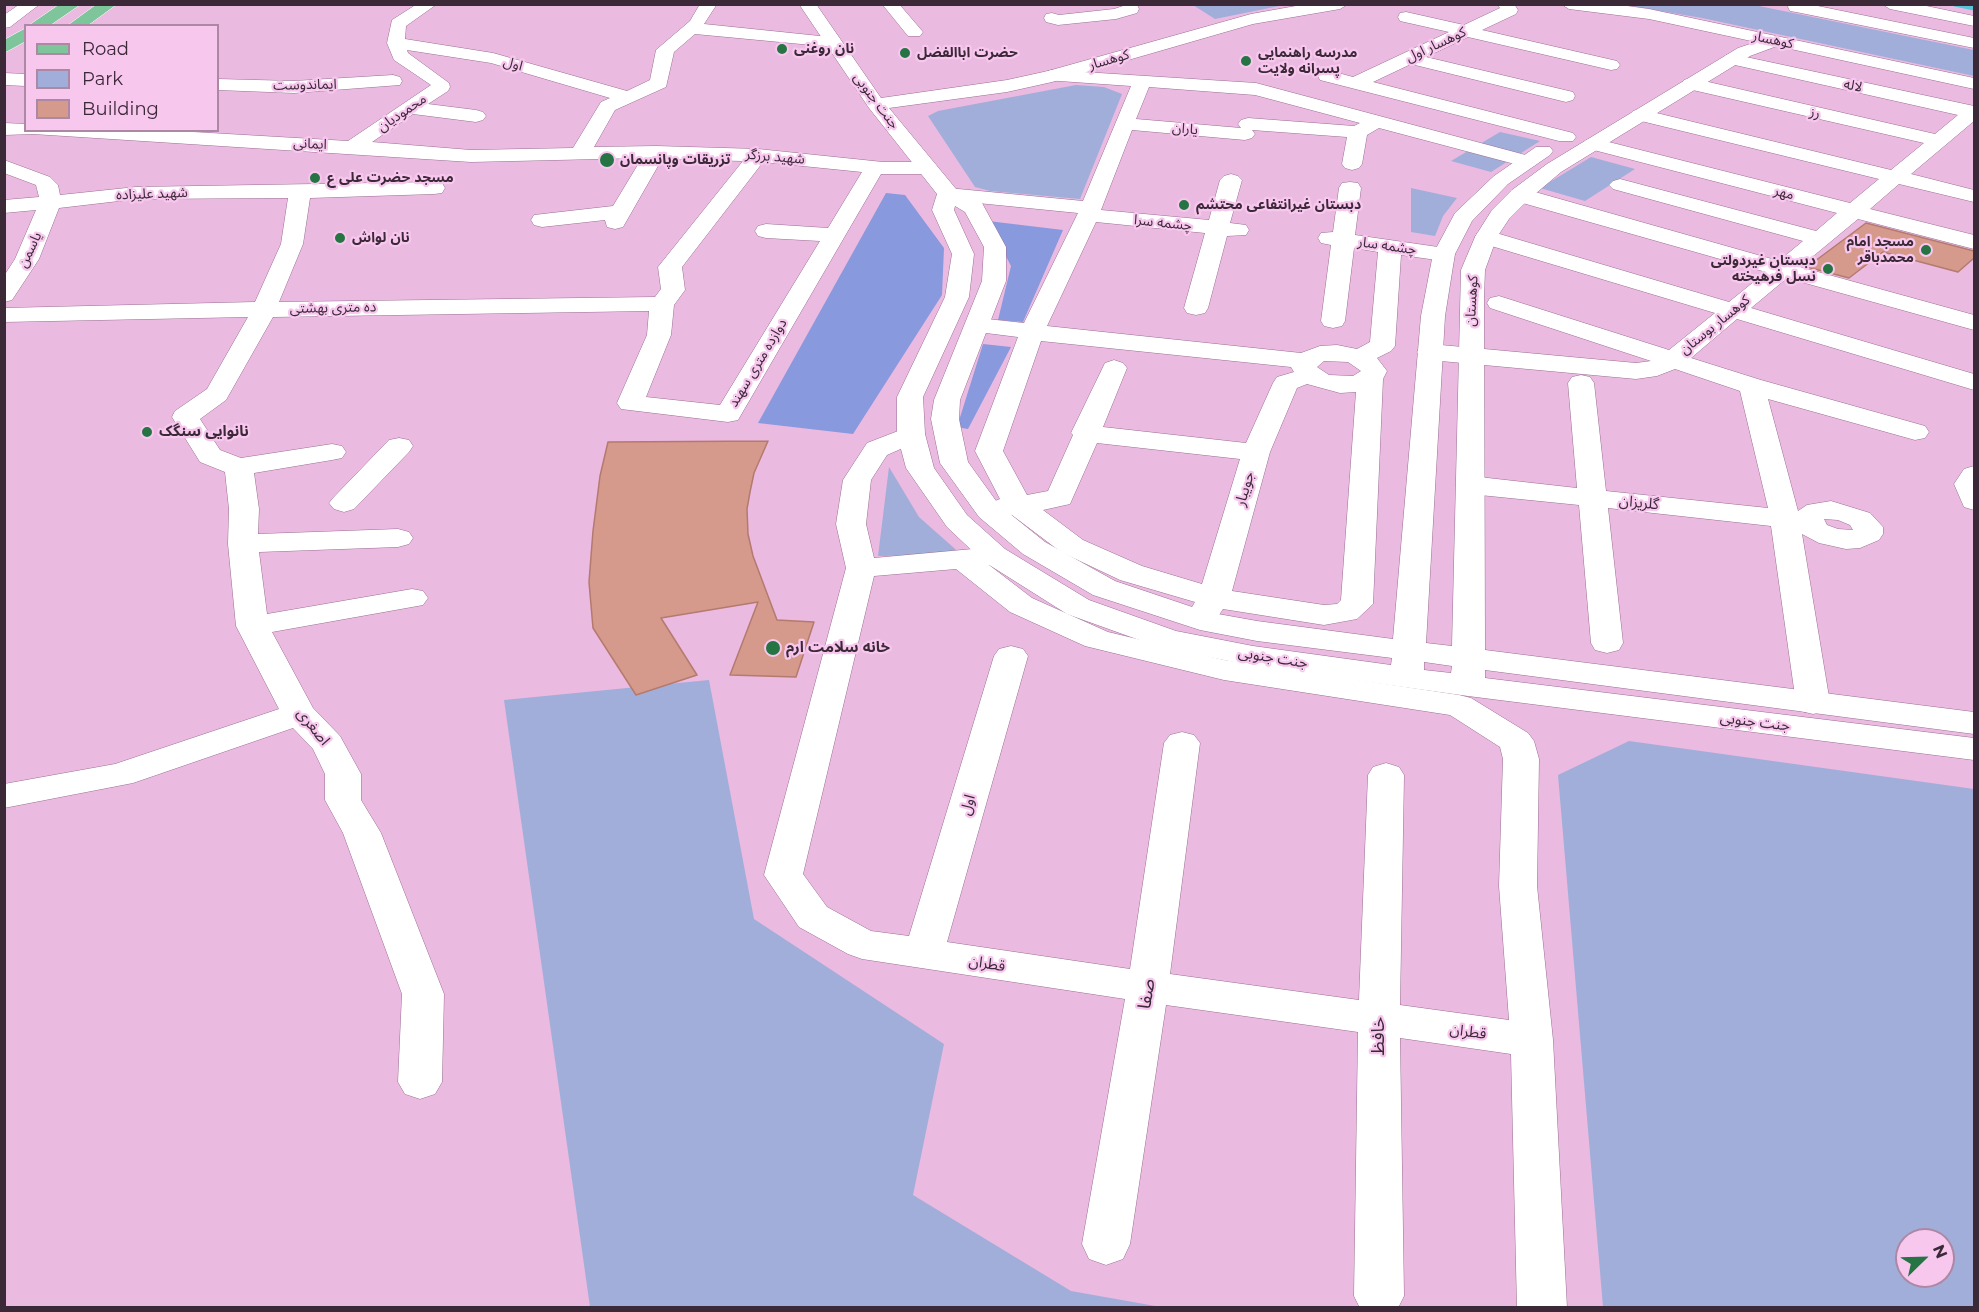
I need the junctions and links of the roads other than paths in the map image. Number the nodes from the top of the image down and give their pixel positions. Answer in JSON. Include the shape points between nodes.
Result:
{"nodes":[{"id":1,"x":73,"y":4,"type":"edge"},
{"id":2,"x":109,"y":4,"type":"edge"},
{"id":3,"x":429,"y":4,"type":"edge"},
{"id":4,"x":710,"y":4,"type":"edge"},
{"id":5,"x":807,"y":4,"type":"edge"},
{"id":6,"x":890,"y":4,"type":"edge"},
{"id":7,"x":1082,"y":4,"type":"edge"},
{"id":8,"x":1340,"y":4,"type":"edge"},
{"id":9,"x":1505,"y":4,"type":"edge"},
{"id":10,"x":1569,"y":4,"type":"edge"},
{"id":11,"x":1890,"y":4,"type":"edge"},
{"id":12,"x":1793,"y":5,"type":"edge"},
{"id":13,"x":30,"y":6,"type":"edge"},
{"id":14,"x":4,"y":8,"type":"edge"},
{"id":15,"x":1131,"y":9,"type":"dead end"},
{"id":16,"x":1406,"y":17,"type":"dead end"},
{"id":17,"x":1974,"y":21,"type":"edge"},
{"id":18,"x":4,"y":23,"type":"edge"},
{"id":19,"x":39,"y":24,"type":"edge"},
{"id":20,"x":78,"y":24,"type":"edge"},
{"id":21,"x":690,"y":28,"type":"junction"},
{"id":22,"x":1466,"y":31,"type":"junction"},
{"id":23,"x":914,"y":32,"type":"dead end"},
{"id":24,"x":24,"y":34,"type":"edge"},
{"id":25,"x":833,"y":42,"type":"junction"},
{"id":26,"x":396,"y":43,"type":"junction"},
{"id":27,"x":1974,"y":43,"type":"edge"},
{"id":28,"x":1732,"y":44,"type":"junction"},
{"id":29,"x":1767,"y":44,"type":"joint"},
{"id":30,"x":4,"y":48,"type":"edge"},
{"id":31,"x":1408,"y":58,"type":"junction"},
{"id":32,"x":1611,"y":65,"type":"dead end"},
{"id":33,"x":16,"y":72,"type":"edge"},
{"id":34,"x":1052,"y":76,"type":"junction"},
{"id":35,"x":1327,"y":76,"type":"dead end"},
{"id":36,"x":4,"y":79,"type":"edge"},
{"id":37,"x":393,"y":81,"type":"dead end"},
{"id":38,"x":1142,"y":81,"type":"junction"},
{"id":39,"x":1356,"y":83,"type":"junction"},
{"id":40,"x":1974,"y":83,"type":"edge"},
{"id":41,"x":1691,"y":84,"type":"junction"},
{"id":42,"x":219,"y":85,"type":"edge"},
{"id":43,"x":1566,"y":96,"type":"dead end"},
{"id":44,"x":628,"y":97,"type":"junction"},
{"id":45,"x":386,"y":103,"type":"dead end"},
{"id":46,"x":876,"y":104,"type":"junction"},
{"id":47,"x":412,"y":106,"type":"junction"},
{"id":48,"x":1974,"y":113,"type":"edge"},
{"id":49,"x":476,"y":116,"type":"dead end"},
{"id":50,"x":1378,"y":121,"type":"junction"},
{"id":51,"x":1645,"y":122,"type":"junction"},
{"id":52,"x":1126,"y":124,"type":"junction"},
{"id":53,"x":1248,"y":124,"type":"junction"},
{"id":54,"x":1685,"y":126,"type":"junction"},
{"id":55,"x":4,"y":129,"type":"edge"},
{"id":56,"x":24,"y":130,"type":"edge"},
{"id":57,"x":77,"y":132,"type":"edge"},
{"id":58,"x":1358,"y":132,"type":"junction"},
{"id":59,"x":1566,"y":138,"type":"junction"},
{"id":60,"x":1662,"y":140,"type":"dead end"},
{"id":61,"x":1938,"y":141,"type":"junction"},
{"id":62,"x":1593,"y":144,"type":"junction"},
{"id":63,"x":352,"y":147,"type":"junction"},
{"id":64,"x":656,"y":152,"type":"junction"},
{"id":65,"x":580,"y":154,"type":"junction"},
{"id":66,"x":758,"y":155,"type":"junction"},
{"id":67,"x":1238,"y":157,"type":"dead end"},
{"id":68,"x":1526,"y":161,"type":"junction"},
{"id":69,"x":1352,"y":164,"type":"dead end"},
{"id":70,"x":4,"y":166,"type":"edge"},
{"id":71,"x":876,"y":167,"type":"junction"},
{"id":72,"x":928,"y":168,"type":"junction"},
{"id":73,"x":1895,"y":177,"type":"junction"},
{"id":74,"x":1231,"y":180,"type":"dead end"},
{"id":75,"x":1620,"y":185,"type":"dead end"},
{"id":76,"x":434,"y":188,"type":"dead end"},
{"id":77,"x":1350,"y":188,"type":"dead end"},
{"id":78,"x":300,"y":192,"type":"junction"},
{"id":79,"x":1520,"y":195,"type":"junction"},
{"id":80,"x":1974,"y":196,"type":"edge"},
{"id":81,"x":51,"y":201,"type":"junction"},
{"id":82,"x":961,"y":201,"type":"junction"},
{"id":83,"x":4,"y":207,"type":"edge"},
{"id":84,"x":1854,"y":211,"type":"junction"},
{"id":85,"x":1088,"y":215,"type":"junction"},
{"id":86,"x":542,"y":220,"type":"dead end"},
{"id":87,"x":1228,"y":229,"type":"junction"},
{"id":88,"x":766,"y":231,"type":"dead end"},
{"id":89,"x":835,"y":235,"type":"junction"},
{"id":90,"x":1486,"y":237,"type":"junction"},
{"id":91,"x":1336,"y":238,"type":"junction"},
{"id":92,"x":1820,"y":239,"type":"junction"},
{"id":93,"x":1974,"y":242,"type":"edge"},
{"id":94,"x":1390,"y":246,"type":"junction"},
{"id":95,"x":1442,"y":260,"type":"junction"},
{"id":96,"x":1782,"y":269,"type":"junction"},
{"id":97,"x":1473,"y":270,"type":"junction"},
{"id":98,"x":4,"y":295,"type":"edge"},
{"id":99,"x":1499,"y":303,"type":"dead end"},
{"id":100,"x":662,"y":304,"type":"junction"},
{"id":101,"x":1196,"y":308,"type":"dead end"},
{"id":102,"x":264,"y":310,"type":"junction"},
{"id":103,"x":1732,"y":311,"type":"junction"},
{"id":104,"x":4,"y":315,"type":"edge"},
{"id":105,"x":1333,"y":321,"type":"dead end"},
{"id":106,"x":1974,"y":323,"type":"edge"},
{"id":107,"x":978,"y":325,"type":"junction"},
{"id":108,"x":1032,"y":332,"type":"junction"},
{"id":109,"x":1430,"y":352,"type":"junction"},
{"id":110,"x":1470,"y":356,"type":"junction"},
{"id":111,"x":1672,"y":361,"type":"junction"},
{"id":112,"x":1114,"y":368,"type":"dead end"},
{"id":113,"x":1308,"y":368,"type":"junction"},
{"id":114,"x":1364,"y":368,"type":"junction"},
{"id":115,"x":1974,"y":382,"type":"edge"},
{"id":116,"x":1581,"y":383,"type":"dead end"},
{"id":117,"x":1752,"y":386,"type":"junction"},
{"id":118,"x":1915,"y":432,"type":"dead end"},
{"id":119,"x":911,"y":434,"type":"junction"},
{"id":120,"x":1085,"y":434,"type":"junction"},
{"id":121,"x":399,"y":446,"type":"dead end"},
{"id":122,"x":332,"y":452,"type":"dead end"},
{"id":123,"x":1256,"y":452,"type":"junction"},
{"id":124,"x":224,"y":462,"type":"junction"},
{"id":125,"x":1422,"y":480,"type":"junction"},
{"id":126,"x":1470,"y":485,"type":"junction"},
{"id":127,"x":1591,"y":497,"type":"junction"},
{"id":128,"x":344,"y":503,"type":"dead end"},
{"id":129,"x":1003,"y":508,"type":"junction"},
{"id":130,"x":1797,"y":520,"type":"junction"},
{"id":131,"x":399,"y":538,"type":"dead end"},
{"id":132,"x":243,"y":544,"type":"junction"},
{"id":133,"x":979,"y":558,"type":"junction"},
{"id":134,"x":861,"y":568,"type":"junction"},
{"id":135,"x":412,"y":598,"type":"dead end"},
{"id":136,"x":1207,"y":609,"type":"junction"},
{"id":137,"x":252,"y":626,"type":"junction"},
{"id":138,"x":1607,"y":643,"type":"dead end"},
{"id":139,"x":1011,"y":656,"type":"dead end"},
{"id":140,"x":1407,"y":665,"type":"junction"},
{"id":141,"x":1468,"y":672,"type":"junction"},
{"id":142,"x":1813,"y":704,"type":"junction"},
{"id":143,"x":300,"y":714,"type":"junction"},
{"id":144,"x":1974,"y":723,"type":"edge"},
{"id":145,"x":1182,"y":742,"type":"dead end"},
{"id":146,"x":1974,"y":749,"type":"edge"},
{"id":147,"x":1386,"y":775,"type":"dead end"},
{"id":148,"x":4,"y":796,"type":"edge"},
{"id":149,"x":924,"y":954,"type":"junction"},
{"id":150,"x":1148,"y":986,"type":"junction"},
{"id":151,"x":1379,"y":1020,"type":"junction"},
{"id":152,"x":1532,"y":1040,"type":"junction"},
{"id":153,"x":420,"y":1082,"type":"dead end"},
{"id":154,"x":1106,"y":1244,"type":"dead end"},
{"id":155,"x":1379,"y":1296,"type":"dead end"},
{"id":156,"x":1542,"y":1308,"type":"edge"}],
"edges":[{"from":1,"to":19,"type":"main road"},
{"from":2,"to":20,"type":"main road"},
{"from":3,"to":26,"type":"street","via":[[398,24]]},
{"from":4,"to":21,"type":"street"},
{"from":5,"to":25,"type":"street","name":"جنت جنوبی"},
{"from":6,"to":23,"type":"street"},
{"from":7,"to":15,"type":"street","via":[[1052,19],[1116,14]]},
{"from":8,"to":34,"type":"street","name":"کوهسار","via":[[1251,20]]},
{"from":9,"to":22,"type":"street","name":"کوهسار اول","via":[[1509,10]]},
{"from":10,"to":28,"type":"street","name":"کوهسار","via":[[1649,14]]},
{"from":11,"to":17,"type":"street"},
{"from":12,"to":27,"type":"street"},
{"from":13,"to":14,"type":"street"},
{"from":13,"to":18,"type":"street"},
{"from":16,"to":22,"type":"street"},
{"from":21,"to":25,"type":"street"},
{"from":21,"to":44,"type":"street","via":[[665,50],[659,83]]},
{"from":22,"to":31,"type":"street","name":"کوهسار اول"},
{"from":22,"to":32,"type":"street"},
{"from":24,"to":30,"type":"main road"},
{"from":25,"to":46,"type":"street","name":"جنت جنوبی"},
{"from":26,"to":44,"type":"street","name":"اول","via":[[493,58]]},
{"from":26,"to":47,"type":"street","name":"محمودیان","via":[[400,56],[440,83],[441,87]]},
{"from":28,"to":29,"type":"street","name":"کوهستان"},
{"from":28,"to":41,"type":"street","name":"کوهستان"},
{"from":28,"to":48,"type":"street","name":"لاله"},
{"from":28,"to":59,"type":"street","name":"کوهستان"},
{"from":29,"to":40,"type":"street","name":"کوهسار"},
{"from":31,"to":39,"type":"street","name":"کوهسار اول"},
{"from":31,"to":43,"type":"street"},
{"from":33,"to":36,"type":"street"},
{"from":34,"to":38,"type":"street"},
{"from":34,"to":46,"type":"street","name":"کوهسار","via":[[955,95]]},
{"from":35,"to":39,"type":"street"},
{"from":37,"to":42,"type":"street","name":"ایماندوست","via":[[294,87]]},
{"from":38,"to":50,"type":"street","via":[[1256,89]]},
{"from":38,"to":52,"type":"street"},
{"from":39,"to":59,"type":"street"},
{"from":41,"to":51,"type":"street","name":"کوهستان"},
{"from":41,"to":61,"type":"street","name":"رز"},
{"from":44,"to":65,"type":"street","via":[[608,106]]},
{"from":45,"to":47,"type":"street"},
{"from":46,"to":72,"type":"street","name":"جنت جنوبی"},
{"from":47,"to":49,"type":"street"},
{"from":47,"to":63,"type":"street","name":"محمودیان"},
{"from":48,"to":61,"type":"street","name":"کوهسار بوستان"},
{"from":50,"to":58,"type":"street"},
{"from":50,"to":68,"type":"street"},
{"from":51,"to":54,"type":"street"},
{"from":51,"to":62,"type":"street","name":"کوهستان"},
{"from":52,"to":53,"type":"street","name":"یاران"},
{"from":52,"to":85,"type":"street"},
{"from":53,"to":58,"type":"street","name":"یاران"},
{"from":53,"to":67,"type":"street"},
{"from":54,"to":60,"type":"street"},
{"from":54,"to":73,"type":"street"},
{"from":55,"to":56,"type":"street"},
{"from":57,"to":63,"type":"street","name":"ایمانی"},
{"from":58,"to":69,"type":"street"},
{"from":59,"to":68,"type":"street","name":"کوهستان"},
{"from":61,"to":73,"type":"street","name":"کوهسار بوستان"},
{"from":62,"to":79,"type":"street","name":"کوهستان"},
{"from":62,"to":84,"type":"street","name":"مهر"},
{"from":63,"to":65,"type":"street","name":"ایمانی","via":[[471,156]]},
{"from":64,"to":65,"type":"street","name":"شهید برزگر"},
{"from":64,"to":66,"type":"street","name":"شهید برزگر"},
{"from":64,"to":86,"type":"street","via":[[618,217]]},
{"from":66,"to":71,"type":"street","name":"شهید برزگر"},
{"from":66,"to":100,"type":"street","via":[[669,267],[674,277],[673,290]]},
{"from":68,"to":95,"type":"street","name":"کوهستان","via":[[1463,218]]},
{"from":70,"to":81,"type":"street","via":[[43,181]]},
{"from":71,"to":72,"type":"street","name":"شهید برزگر"},
{"from":71,"to":89,"type":"street","name":"دوازده متری سهند"},
{"from":72,"to":82,"type":"street","name":"جنت جنوبی"},
{"from":73,"to":80,"type":"street"},
{"from":73,"to":84,"type":"street","name":"کوهسار بوستان"},
{"from":74,"to":87,"type":"street"},
{"from":75,"to":92,"type":"street"},
{"from":76,"to":78,"type":"street","name":"شهید علیزاده"},
{"from":77,"to":91,"type":"street"},
{"from":78,"to":81,"type":"street","name":"شهید علیزاده","via":[[136,193]]},
{"from":78,"to":102,"type":"street","via":[[292,244]]},
{"from":79,"to":90,"type":"street","name":"کوهستان"},
{"from":79,"to":96,"type":"street"},
{"from":81,"to":83,"type":"street","name":"شهید علیزاده"},
{"from":81,"to":98,"type":"street","name":"یاسمن","via":[[27,259]]},
{"from":82,"to":85,"type":"street"},
{"from":82,"to":85,"type":"street"},
{"from":82,"to":107,"type":"street","name":"جنت جنوبی","via":[[995,247],[994,281]]},
{"from":82,"to":119,"type":"street","name":"جنت جنوبی","via":[[943,210],[963,254],[957,297],[910,397]]},
{"from":84,"to":92,"type":"street","name":"کوهسار بوستان"},
{"from":84,"to":93,"type":"street","name":"مهر"},
{"from":85,"to":87,"type":"street","name":"چشمه‌ سرا"},
{"from":85,"to":108,"type":"street"},
{"from":87,"to":101,"type":"street"},
{"from":88,"to":89,"type":"street"},
{"from":89,"to":100,"type":"street","name":"دوازده متری سهند","via":[[728,414],[630,404],[659,335]]},
{"from":90,"to":97,"type":"street","name":"کوهستان"},
{"from":90,"to":103,"type":"street"},
{"from":91,"to":94,"type":"street","name":"چشمه سار"},
{"from":91,"to":105,"type":"street"},
{"from":92,"to":96,"type":"street","name":"کوهسار بوستان"},
{"from":94,"to":95,"type":"street","name":"چشمه سار"},
{"from":94,"to":114,"type":"street","via":[[1382,346]]},
{"from":95,"to":97,"type":"street","name":"چشمه سار"},
{"from":95,"to":109,"type":"street","name":"کوهستان"},
{"from":96,"to":103,"type":"street","name":"کوهسار بوستان"},
{"from":96,"to":106,"type":"street"},
{"from":97,"to":110,"type":"street","name":"کوهستان"},
{"from":99,"to":111,"type":"street"},
{"from":100,"to":102,"type":"street","name":"ده متری بهشتی"},
{"from":102,"to":104,"type":"street","name":"ده متری بهشتی"},
{"from":102,"to":124,"type":"street","via":[[216,394],[185,417]]},
{"from":103,"to":111,"type":"street","name":"کوهسار بوستان"},
{"from":103,"to":115,"type":"street"},
{"from":107,"to":108,"type":"street"},
{"from":107,"to":129,"type":"street","name":"جنت جنوبی","via":[[947,400],[945,419],[954,463]]},
{"from":108,"to":113,"type":"street"},
{"from":108,"to":129,"type":"street","via":[[989,452]]},
{"from":109,"to":110,"type":"street","name":"کوهسار بوستان"},
{"from":109,"to":125,"type":"street","name":"کوهستان"},
{"from":110,"to":111,"type":"street","name":"کوهسار بوستان","via":[[1636,371]]},
{"from":110,"to":126,"type":"street","name":"کوهستان"},
{"from":111,"to":117,"type":"street"},
{"from":112,"to":120,"type":"street"},
{"from":113,"to":114,"type":"street","via":[[1320,354],[1337,353]]},
{"from":113,"to":123,"type":"street","name":"جویبار","via":[[1286,383]]},
{"from":114,"to":136,"type":"street","via":[[1357,604],[1346,612],[1324,615]]},
{"from":116,"to":127,"type":"street"},
{"from":117,"to":118,"type":"street"},
{"from":117,"to":130,"type":"street"},
{"from":119,"to":133,"type":"street","name":"جنت جنوبی","via":[[920,468]]},
{"from":119,"to":134,"type":"street","via":[[877,449],[856,480],[851,524]]},
{"from":120,"to":123,"type":"street"},
{"from":120,"to":129,"type":"street","via":[[1060,498]]},
{"from":121,"to":128,"type":"street"},
{"from":122,"to":124,"type":"street"},
{"from":123,"to":136,"type":"street","name":"جویبار"},
{"from":124,"to":132,"type":"street","name":"اصغری","via":[[244,509]]},
{"from":125,"to":126,"type":"street","name":"گلریزان"},
{"from":125,"to":140,"type":"street","name":"کوهستان"},
{"from":126,"to":127,"type":"street","name":"گلریزان"},
{"from":126,"to":141,"type":"street","name":"کوهستان"},
{"from":127,"to":130,"type":"street","name":"گلریزان"},
{"from":127,"to":138,"type":"street"},
{"from":129,"to":136,"type":"street","name":"جنت جنوبی","via":[[1034,548],[1104,588]]},
{"from":130,"to":142,"type":"street"},
{"from":131,"to":132,"type":"street"},
{"from":132,"to":137,"type":"street","name":"اصغری"},
{"from":133,"to":134,"type":"street"},
{"from":133,"to":140,"type":"street","name":"جنت جنوبی","via":[[1078,607],[1168,639],[1253,656]]},
{"from":133,"to":152,"type":"street","via":[[1021,605],[1097,639],[1224,670],[1459,706],[1516,741],[1521,759],[1518,886]]},
{"from":134,"to":149,"type":"street","name":"قطران","via":[[783,875],[813,917],[862,944]]},
{"from":135,"to":137,"type":"street"},
{"from":136,"to":140,"type":"street","name":"جنت جنوبی","via":[[1257,631]]},
{"from":137,"to":143,"type":"street","name":"اصغری"},
{"from":139,"to":149,"type":"street","name":"اول"},
{"from":140,"to":141,"type":"street","name":"جنت جنوبی"},
{"from":141,"to":142,"type":"street","name":"جنت جنوبی"},
{"from":141,"to":146,"type":"street","name":"جنت جنوبی"},
{"from":142,"to":144,"type":"street","name":"جنت جنوبی"},
{"from":143,"to":148,"type":"street","via":[[120,775]]},
{"from":143,"to":153,"type":"street","name":"اصغری","via":[[328,744],[343,774],[343,800],[362,833],[423,994]]},
{"from":145,"to":150,"type":"street","name":"صفا"},
{"from":147,"to":151,"type":"street","name":"خافظ"},
{"from":149,"to":150,"type":"street","name":"قطران"},
{"from":150,"to":151,"type":"street","name":"قطران"},
{"from":150,"to":154,"type":"street","name":"صفا"},
{"from":151,"to":152,"type":"street","name":"قطران"},
{"from":151,"to":155,"type":"street","name":"خافظ"},
{"from":152,"to":156,"type":"street"}]}
